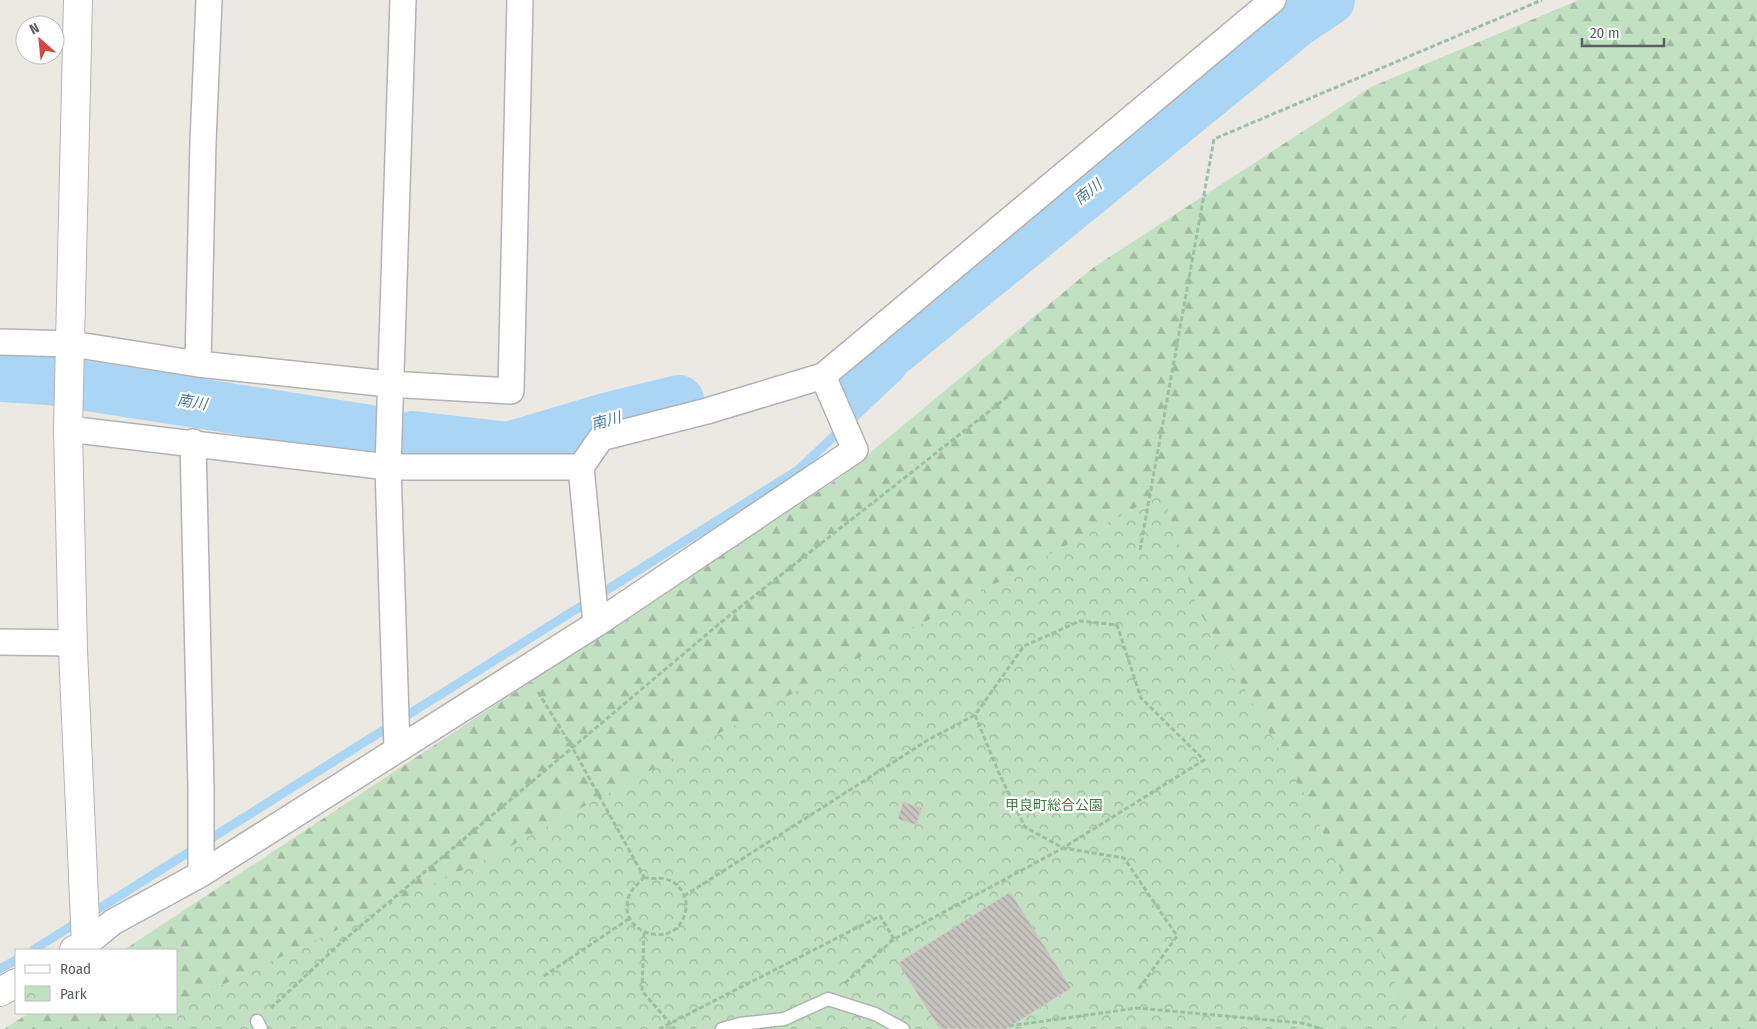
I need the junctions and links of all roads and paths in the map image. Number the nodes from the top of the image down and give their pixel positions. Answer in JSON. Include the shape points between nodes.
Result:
{"nodes":[{"id":1,"x":78,"y":0,"type":"edge"},
{"id":2,"x":209,"y":0,"type":"edge"},
{"id":3,"x":403,"y":0,"type":"edge"},
{"id":4,"x":520,"y":0,"type":"edge"},
{"id":5,"x":1273,"y":0,"type":"edge"},
{"id":6,"x":1542,"y":0,"type":"edge"},
{"id":7,"x":0,"y":342,"type":"edge"},
{"id":8,"x":72,"y":344,"type":"junction"},
{"id":9,"x":198,"y":364,"type":"junction"},
{"id":10,"x":823,"y":376,"type":"junction"},
{"id":11,"x":389,"y":384,"type":"junction"},
{"id":12,"x":1011,"y":394,"type":"dead end"},
{"id":13,"x":68,"y":429,"type":"junction"},
{"id":14,"x":193,"y":442,"type":"junction"},
{"id":15,"x":388,"y":467,"type":"junction"},
{"id":16,"x":581,"y":467,"type":"junction"},
{"id":17,"x":1140,"y":550,"type":"dead end"},
{"id":18,"x":596,"y":624,"type":"junction"},
{"id":19,"x":0,"y":642,"type":"edge"},
{"id":20,"x":73,"y":643,"type":"junction"},
{"id":21,"x":524,"y":670,"type":"junction"},
{"id":22,"x":975,"y":715,"type":"junction"},
{"id":23,"x":572,"y":747,"type":"junction"},
{"id":24,"x":398,"y":749,"type":"junction"},
{"id":25,"x":1063,"y":848,"type":"junction"},
{"id":26,"x":201,"y":874,"type":"junction"},
{"id":27,"x":644,"y":878,"type":"junction"},
{"id":28,"x":684,"y":896,"type":"junction"},
{"id":29,"x":630,"y":918,"type":"junction"},
{"id":30,"x":644,"y":932,"type":"junction"},
{"id":31,"x":894,"y":939,"type":"junction"},
{"id":32,"x":80,"y":947,"type":"edge"},
{"id":33,"x":544,"y":976,"type":"dead end"},
{"id":34,"x":15,"y":984,"type":"edge"},
{"id":35,"x":1138,"y":990,"type":"dead end"},
{"id":36,"x":0,"y":992,"type":"edge"},
{"id":37,"x":828,"y":999,"type":"junction"},
{"id":38,"x":671,"y":1024,"type":"junction"},
{"id":39,"x":259,"y":1025,"type":"edge"},
{"id":40,"x":1009,"y":1026,"type":"dead end"},
{"id":41,"x":659,"y":1029,"type":"edge"},
{"id":42,"x":675,"y":1029,"type":"edge"},
{"id":43,"x":722,"y":1029,"type":"edge"},
{"id":44,"x":903,"y":1029,"type":"edge"},
{"id":45,"x":1323,"y":1029,"type":"edge"}],
"edges":[{"from":1,"to":8,"type":"street"},
{"from":2,"to":9,"type":"street"},
{"from":3,"to":11,"type":"street"},
{"from":4,"to":11,"type":"street","via":[[511,391]]},
{"from":5,"to":10,"type":"street"},
{"from":6,"to":17,"type":"path","via":[[1214,139]]},
{"from":7,"to":8,"type":"street"},
{"from":8,"to":9,"type":"street"},
{"from":8,"to":13,"type":"street"},
{"from":9,"to":11,"type":"street"},
{"from":10,"to":16,"type":"street","via":[[707,411],[601,438]]},
{"from":10,"to":18,"type":"street","via":[[856,450]]},
{"from":11,"to":15,"type":"street"},
{"from":12,"to":23,"type":"path","via":[[725,619]]},
{"from":13,"to":14,"type":"street"},
{"from":13,"to":20,"type":"street"},
{"from":14,"to":15,"type":"street"},
{"from":14,"to":26,"type":"street","via":[[202,789]]},
{"from":15,"to":16,"type":"street"},
{"from":15,"to":24,"type":"street"},
{"from":16,"to":18,"type":"street"},
{"from":18,"to":21,"type":"street"},
{"from":19,"to":20,"type":"street"},
{"from":20,"to":32,"type":"street"},
{"from":21,"to":23,"type":"path"},
{"from":21,"to":24,"type":"street"},
{"from":22,"to":25,"type":"path","via":[[1025,827]]},
{"from":22,"to":25,"type":"path","via":[[1024,646],[1080,621],[1117,624],[1141,698],[1204,760]]},
{"from":22,"to":28,"type":"path","via":[[928,740]]},
{"from":23,"to":27,"type":"path"},
{"from":23,"to":39,"type":"path","via":[[344,940]]},
{"from":24,"to":26,"type":"street"},
{"from":25,"to":31,"type":"path"},
{"from":25,"to":35,"type":"path","via":[[1124,858],[1177,936]]},
{"from":26,"to":32,"type":"street","via":[[113,922]]},
{"from":27,"to":28,"type":"path","via":[[664,878],[673,882]]},
{"from":27,"to":29,"type":"path","via":[[631,891],[628,900]]},
{"from":28,"to":30,"type":"path","via":[[686,906],[679,925],[663,935]]},
{"from":29,"to":30,"type":"path"},
{"from":29,"to":33,"type":"path"},
{"from":30,"to":38,"type":"path","via":[[642,991]]},
{"from":31,"to":37,"type":"path"},
{"from":31,"to":38,"type":"path","via":[[880,916]]},
{"from":34,"to":36,"type":"street"},
{"from":37,"to":43,"type":"lane","via":[[784,1019]]},
{"from":37,"to":44,"type":"lane","via":[[875,1014]]},
{"from":38,"to":41,"type":"path"},
{"from":38,"to":42,"type":"path"},
{"from":40,"to":45,"type":"path","via":[[1137,1008],[1302,1023]]}]}
